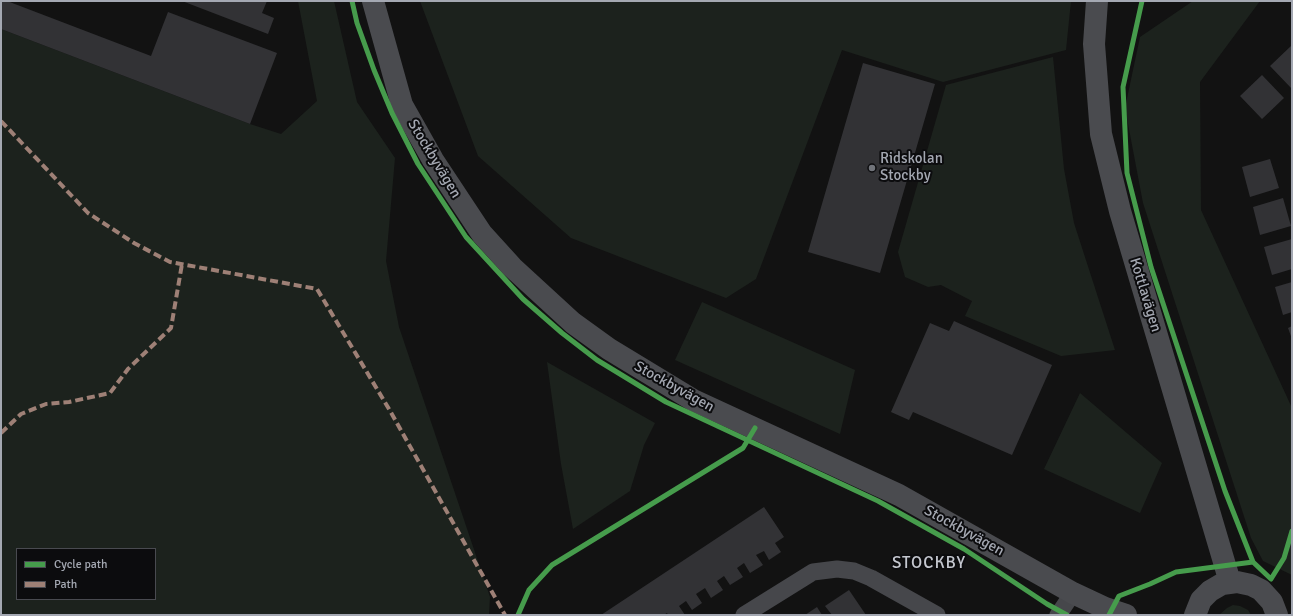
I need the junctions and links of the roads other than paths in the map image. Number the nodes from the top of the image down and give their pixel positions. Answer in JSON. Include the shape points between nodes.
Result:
{"nodes":[{"id":1,"x":373,"y":1,"type":"edge"},
{"id":2,"x":1097,"y":1,"type":"edge"},
{"id":3,"x":1230,"y":582,"type":"junction"},
{"id":4,"x":1073,"y":593,"type":"junction"},
{"id":5,"x":744,"y":615,"type":"edge"},
{"id":6,"x":937,"y":615,"type":"edge"},
{"id":7,"x":1058,"y":615,"type":"edge"},
{"id":8,"x":1126,"y":615,"type":"edge"},
{"id":9,"x":1195,"y":615,"type":"edge"},
{"id":10,"x":1277,"y":615,"type":"edge"}],
"edges":[{"from":1,"to":4,"type":"street","name":"Stockbyvägen","via":[[402,105],[457,199],[482,234],[512,267],[573,323],[615,353],[693,400],[899,495]]},
{"from":2,"to":3,"type":"street","name":"Kottlavägen","via":[[1094,44],[1102,134],[1120,211]]},
{"from":3,"to":9,"type":"street","via":[[1216,587],[1205,596]]},
{"from":3,"to":10,"type":"street","via":[[1245,583],[1261,590],[1272,602]]},
{"from":4,"to":7,"type":"street"},
{"from":4,"to":8,"type":"street","name":"Stockbyvägen"},
{"from":5,"to":6,"type":"street","via":[[813,572],[837,569],[854,571],[871,578]]}]}
